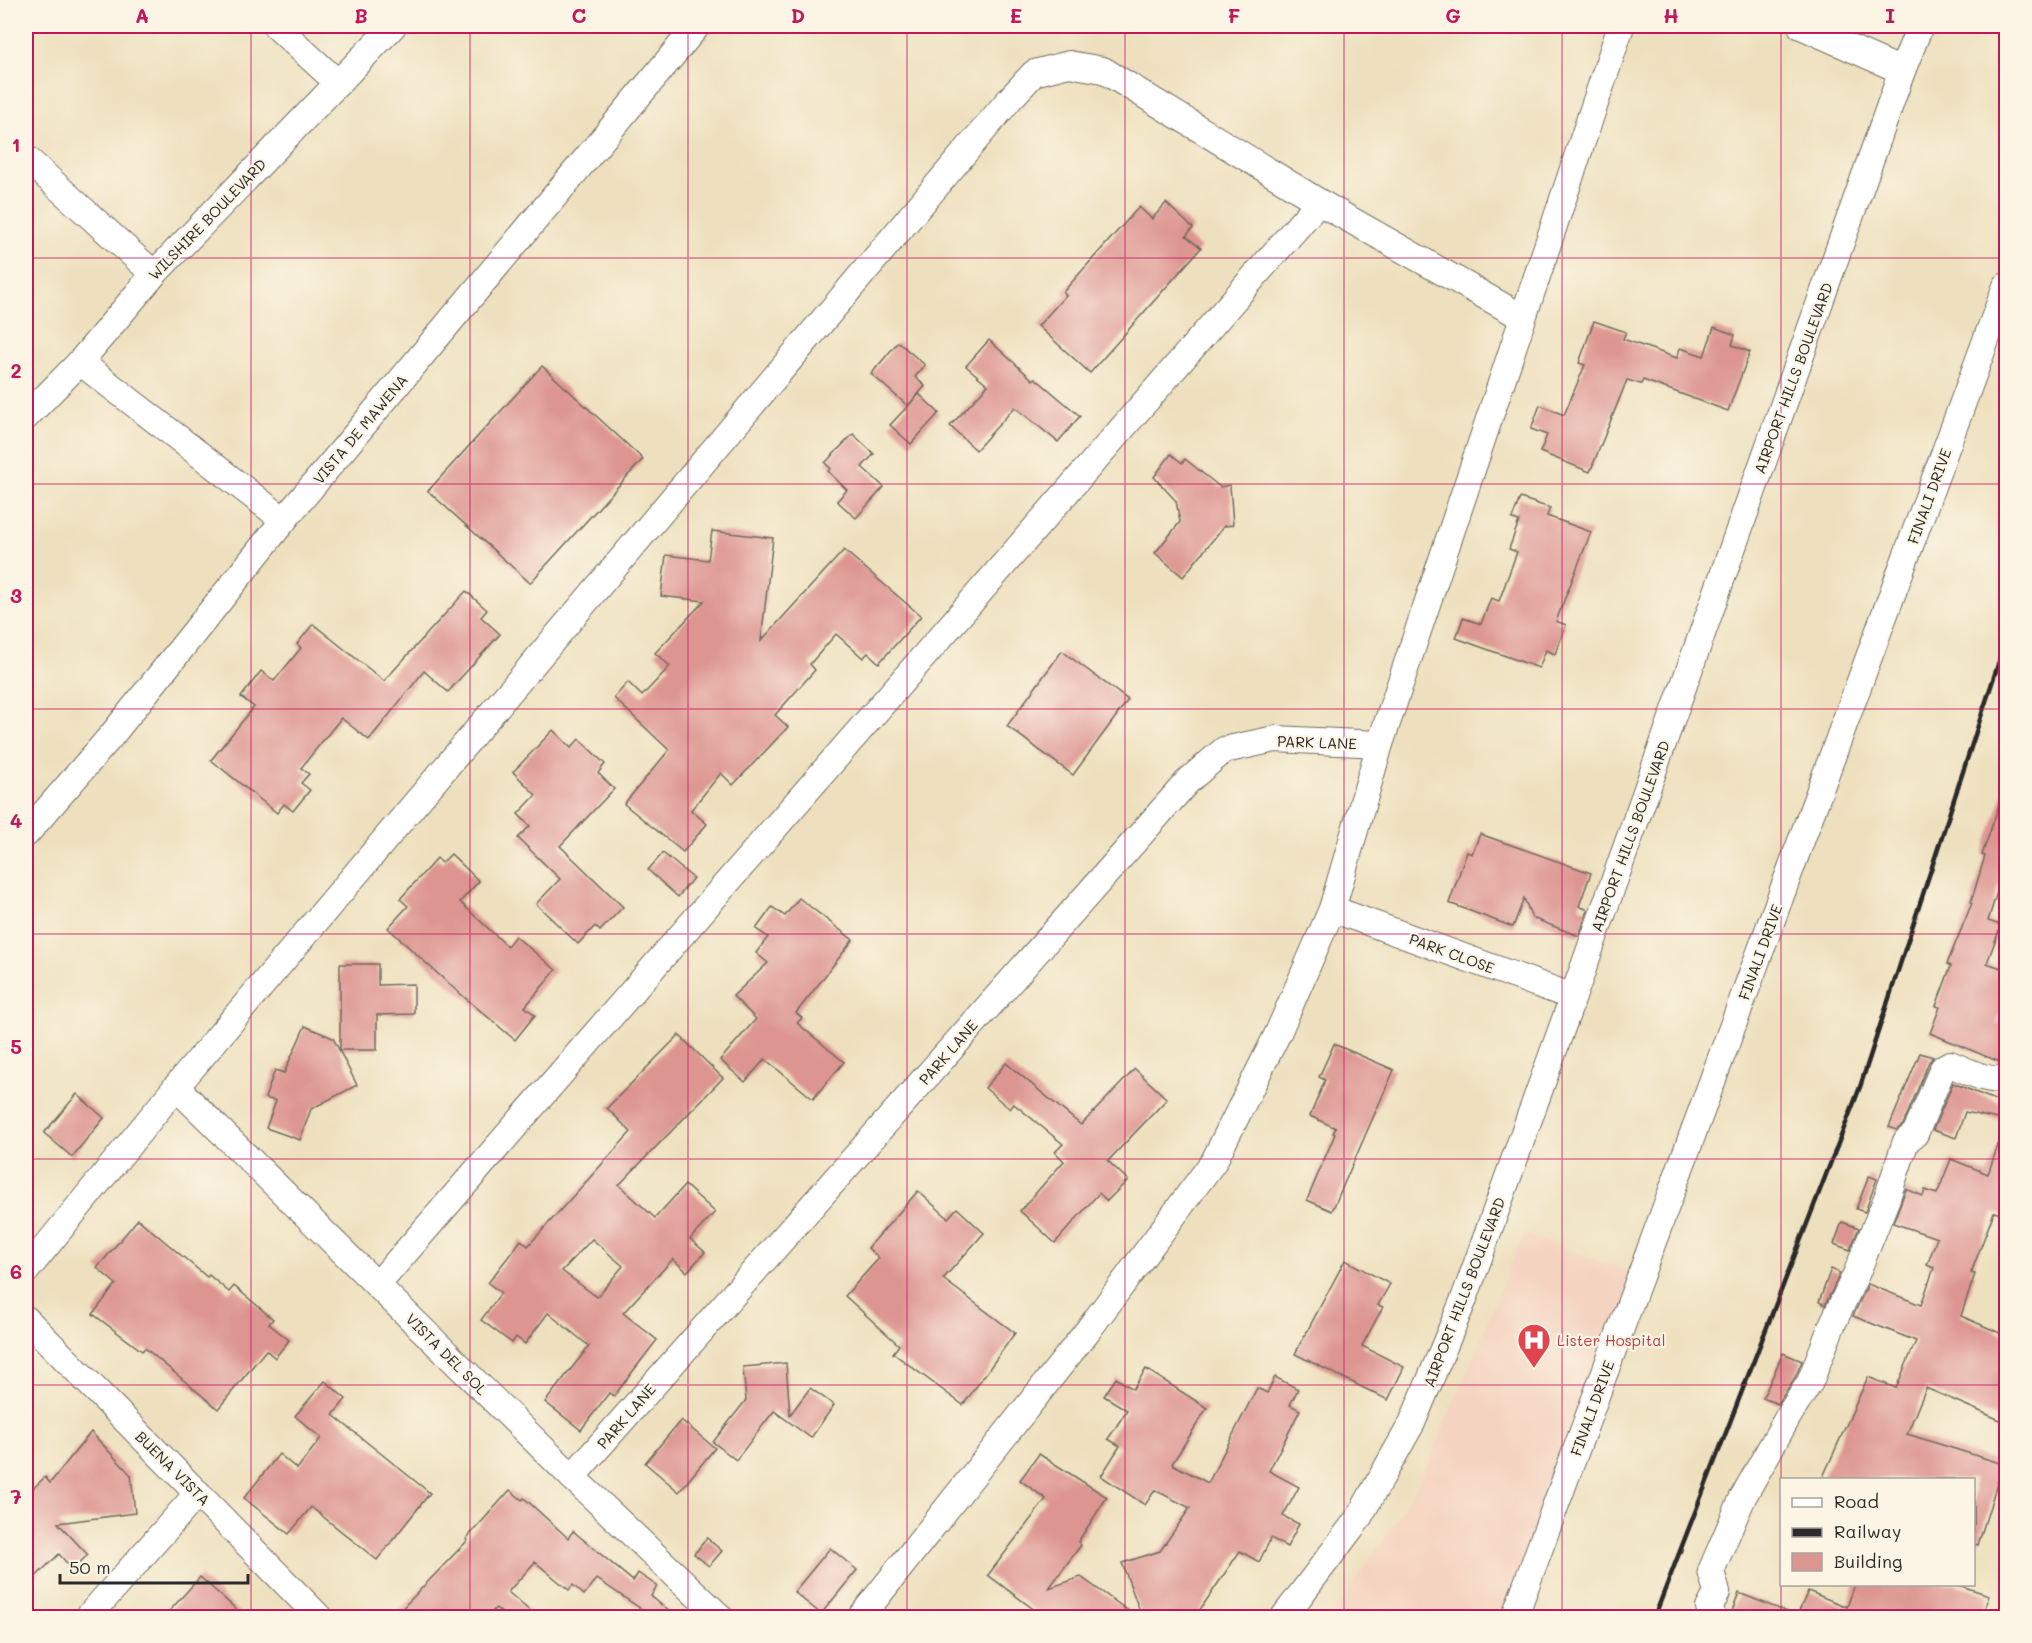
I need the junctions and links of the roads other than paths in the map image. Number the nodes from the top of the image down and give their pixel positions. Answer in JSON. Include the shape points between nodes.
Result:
{"nodes":[{"id":1,"x":276,"y":26,"type":"edge"},
{"id":2,"x":393,"y":26,"type":"edge"},
{"id":3,"x":697,"y":26,"type":"edge"},
{"id":4,"x":1622,"y":26,"type":"edge"},
{"id":5,"x":1801,"y":26,"type":"edge"},
{"id":6,"x":1920,"y":26,"type":"edge"},
{"id":7,"x":1902,"y":71,"type":"junction"},
{"id":8,"x":338,"y":83,"type":"junction"},
{"id":9,"x":26,"y":158,"type":"edge"},
{"id":10,"x":1319,"y":202,"type":"junction"},
{"id":11,"x":154,"y":274,"type":"junction"},
{"id":12,"x":2007,"y":286,"type":"edge"},
{"id":13,"x":1522,"y":317,"type":"junction"},
{"id":14,"x":80,"y":362,"type":"junction"},
{"id":15,"x":26,"y":417,"type":"edge"},
{"id":16,"x":284,"y":520,"type":"junction"},
{"id":17,"x":1380,"y":744,"type":"junction"},
{"id":18,"x":26,"y":834,"type":"edge"},
{"id":19,"x":1332,"y":909,"type":"junction"},
{"id":20,"x":1573,"y":997,"type":"junction"},
{"id":21,"x":2007,"y":1077,"type":"edge"},
{"id":22,"x":176,"y":1087,"type":"junction"},
{"id":23,"x":26,"y":1271,"type":"edge"},
{"id":24,"x":377,"y":1285,"type":"junction"},
{"id":25,"x":26,"y":1319,"type":"edge"},
{"id":26,"x":572,"y":1477,"type":"junction"},
{"id":27,"x":198,"y":1493,"type":"junction"},
{"id":28,"x":87,"y":1617,"type":"edge"},
{"id":29,"x":320,"y":1617,"type":"edge"},
{"id":30,"x":721,"y":1617,"type":"edge"},
{"id":31,"x":861,"y":1617,"type":"edge"},
{"id":32,"x":1283,"y":1617,"type":"edge"},
{"id":33,"x":1514,"y":1617,"type":"edge"},
{"id":34,"x":1710,"y":1617,"type":"edge"}],
"edges":[{"from":1,"to":8,"type":"street"},
{"from":2,"to":8,"type":"street","name":"WILSHIRE BOULEVARD"},
{"from":3,"to":16,"type":"street","name":"VISTA DE MAWENA"},
{"from":4,"to":13,"type":"street"},
{"from":5,"to":7,"type":"street"},
{"from":6,"to":7,"type":"street","name":"AIRPORT HILLS BOULEVARD"},
{"from":7,"to":20,"type":"street","name":"AIRPORT HILLS BOULEVARD"},
{"from":8,"to":11,"type":"street","name":"WILSHIRE BOULEVARD"},
{"from":9,"to":11,"type":"street"},
{"from":10,"to":13,"type":"street"},
{"from":10,"to":22,"type":"street","via":[[1103,69],[1069,64],[1034,73]]},
{"from":10,"to":24,"type":"street"},
{"from":11,"to":14,"type":"street","name":"WILSHIRE BOULEVARD"},
{"from":12,"to":33,"type":"street","name":"FINALI DRIVE"},
{"from":13,"to":17,"type":"street"},
{"from":14,"to":15,"type":"street","name":"WILSHIRE BOULEVARD"},
{"from":14,"to":16,"type":"street"},
{"from":16,"to":18,"type":"street","name":"VISTA DE MAWENA","via":[[112,735]]},
{"from":17,"to":19,"type":"street"},
{"from":17,"to":26,"type":"street","name":"PARK LANE","via":[[1275,740],[1224,750],[1188,781]]},
{"from":19,"to":20,"type":"street","name":"PARK CLOSE"},
{"from":19,"to":31,"type":"street","via":[[1278,1033],[1214,1161],[1089,1329]]},
{"from":20,"to":32,"type":"street","name":"AIRPORT HILLS BOULEVARD","via":[[1464,1299],[1412,1423],[1358,1519]]},
{"from":21,"to":34,"type":"street","via":[[1984,1077],[1950,1064],[1942,1068],[1914,1134],[1906,1142],[1883,1209],[1810,1382],[1743,1497],[1711,1571],[1717,1593],[1709,1608]]},
{"from":22,"to":23,"type":"street"},
{"from":22,"to":24,"type":"street","name":"VISTA DEL SOL"},
{"from":24,"to":26,"type":"street","name":"VISTA DEL SOL"},
{"from":25,"to":27,"type":"street","name":"BUENA VISTA"},
{"from":26,"to":30,"type":"street","name":"VISTA DEL SOL"},
{"from":27,"to":28,"type":"street"},
{"from":27,"to":29,"type":"street","name":"BUENA VISTA"}]}
